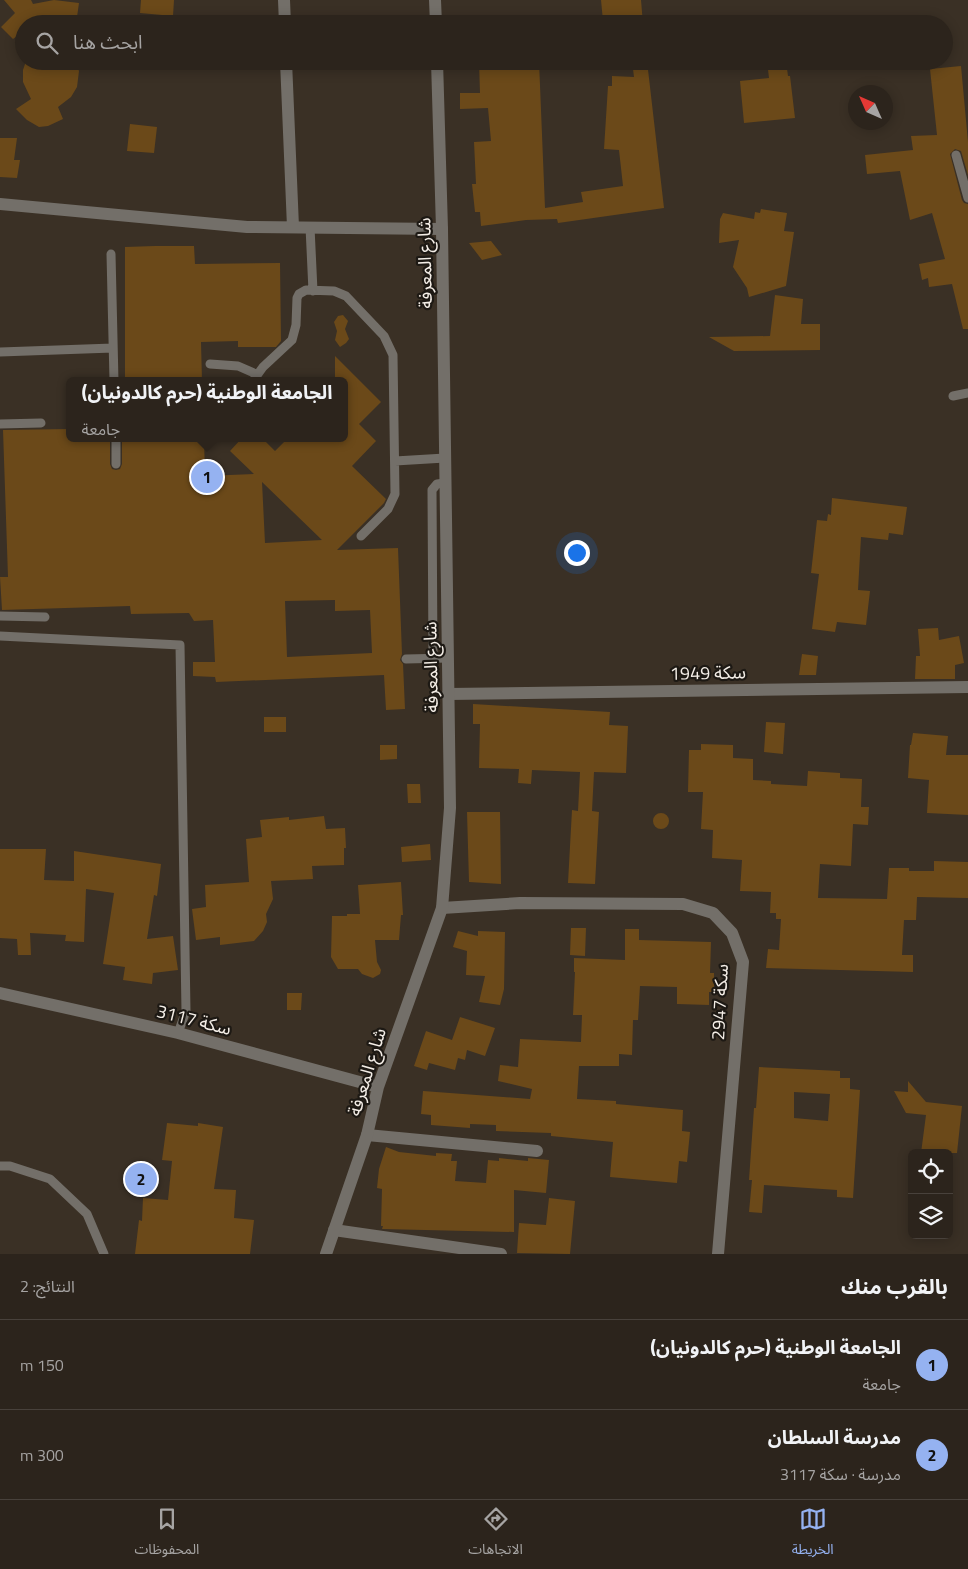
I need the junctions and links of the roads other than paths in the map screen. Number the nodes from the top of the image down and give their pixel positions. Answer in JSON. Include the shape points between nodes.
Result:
{"nodes":[{"id":1,"x":284,"y":0,"type":"edge"},
{"id":2,"x":435,"y":0,"type":"edge"},
{"id":3,"x":285,"y":15,"type":"edge"},
{"id":4,"x":436,"y":15,"type":"edge"},
{"id":5,"x":286,"y":70,"type":"edge"},
{"id":6,"x":437,"y":70,"type":"edge"},
{"id":7,"x":956,"y":155,"type":"dead end"},
{"id":8,"x":968,"y":198,"type":"edge"},
{"id":9,"x":0,"y":204,"type":"edge"},
{"id":10,"x":310,"y":227,"type":"junction"},
{"id":11,"x":294,"y":228,"type":"junction"},
{"id":12,"x":442,"y":228,"type":"junction"},
{"id":13,"x":111,"y":254,"type":"dead end"},
{"id":14,"x":313,"y":291,"type":"junction"},
{"id":15,"x":114,"y":348,"type":"junction"},
{"id":16,"x":0,"y":352,"type":"edge"},
{"id":17,"x":210,"y":364,"type":"dead end"},
{"id":18,"x":114,"y":377,"type":"edge"},
{"id":19,"x":254,"y":377,"type":"edge"},
{"id":20,"x":256,"y":377,"type":"edge"},
{"id":21,"x":968,"y":393,"type":"edge"},
{"id":22,"x":953,"y":396,"type":"dead end"},
{"id":23,"x":41,"y":423,"type":"dead end"},
{"id":24,"x":0,"y":424,"type":"edge"},
{"id":25,"x":116,"y":442,"type":"edge"},
{"id":26,"x":445,"y":458,"type":"junction"},
{"id":27,"x":395,"y":461,"type":"junction"},
{"id":28,"x":116,"y":464,"type":"dead end"},
{"id":29,"x":445,"y":483,"type":"junction"},
{"id":30,"x":361,"y":536,"type":"dead end"},
{"id":31,"x":0,"y":616,"type":"edge"},
{"id":32,"x":45,"y":618,"type":"dead end"},
{"id":33,"x":0,"y":636,"type":"edge"},
{"id":34,"x":433,"y":658,"type":"junction"},
{"id":35,"x":448,"y":658,"type":"junction"},
{"id":36,"x":406,"y":659,"type":"dead end"},
{"id":37,"x":968,"y":687,"type":"edge"},
{"id":38,"x":448,"y":694,"type":"junction"},
{"id":39,"x":442,"y":908,"type":"junction"},
{"id":40,"x":0,"y":994,"type":"edge"},
{"id":41,"x":178,"y":1033,"type":"junction"},
{"id":42,"x":378,"y":1087,"type":"junction"},
{"id":43,"x":366,"y":1135,"type":"junction"},
{"id":44,"x":537,"y":1151,"type":"dead end"},
{"id":45,"x":0,"y":1166,"type":"edge"},
{"id":46,"x":334,"y":1230,"type":"junction"},
{"id":47,"x":104,"y":1254,"type":"edge"},
{"id":48,"x":326,"y":1254,"type":"edge"},
{"id":49,"x":501,"y":1254,"type":"edge"},
{"id":50,"x":718,"y":1254,"type":"edge"}],
"edges":[{"from":1,"to":3,"type":"street"},
{"from":2,"to":4,"type":"street"},
{"from":5,"to":11,"type":"street"},
{"from":6,"to":12,"type":"street","name":"شارع المعرفة"},
{"from":7,"to":8,"type":"lane"},
{"from":9,"to":11,"type":"street","via":[[247,227]]},
{"from":10,"to":11,"type":"street"},
{"from":10,"to":12,"type":"street"},
{"from":10,"to":14,"type":"lane"},
{"from":12,"to":26,"type":"street","name":"شارع المعرفة"},
{"from":13,"to":15,"type":"lane"},
{"from":14,"to":20,"type":"lane","via":[[302,292],[297,298],[292,340]]},
{"from":14,"to":27,"type":"lane","via":[[334,291],[346,296],[388,342],[393,354]]},
{"from":15,"to":16,"type":"lane"},
{"from":15,"to":18,"type":"lane"},
{"from":17,"to":19,"type":"lane","via":[[238,366]]},
{"from":21,"to":22,"type":"lane"},
{"from":23,"to":24,"type":"lane"},
{"from":25,"to":28,"type":"lane"},
{"from":26,"to":27,"type":"lane"},
{"from":26,"to":29,"type":"street","name":"شارع المعرفة"},
{"from":27,"to":30,"type":"lane","via":[[393,500]]},
{"from":29,"to":34,"type":"lane","via":[[432,490]]},
{"from":29,"to":35,"type":"street","name":"شارع المعرفة"},
{"from":31,"to":32,"type":"lane"},
{"from":33,"to":41,"type":"lane","via":[[180,645],[186,1011]]},
{"from":34,"to":35,"type":"lane"},
{"from":34,"to":36,"type":"lane"},
{"from":35,"to":38,"type":"street","name":"شارع المعرفة"},
{"from":37,"to":38,"type":"street","name":"سكة 1949"},
{"from":38,"to":39,"type":"street","name":"شارع المعرفة","via":[[450,808]]},
{"from":39,"to":42,"type":"street","name":"شارع المعرفة"},
{"from":39,"to":50,"type":"street","name":"سكة 2947","via":[[520,903],[683,904],[714,913],[732,933],[742,962]]},
{"from":40,"to":41,"type":"street","name":"سكة 3117"},
{"from":41,"to":42,"type":"street","name":"سكة 3117"},
{"from":42,"to":43,"type":"street","name":"شارع المعرفة"},
{"from":43,"to":44,"type":"street"},
{"from":43,"to":46,"type":"street","name":"شارع المعرفة"},
{"from":45,"to":47,"type":"lane","via":[[10,1166],[50,1179],[87,1214]]},
{"from":46,"to":48,"type":"street","name":"شارع المعرفة"},
{"from":46,"to":49,"type":"street"}]}
